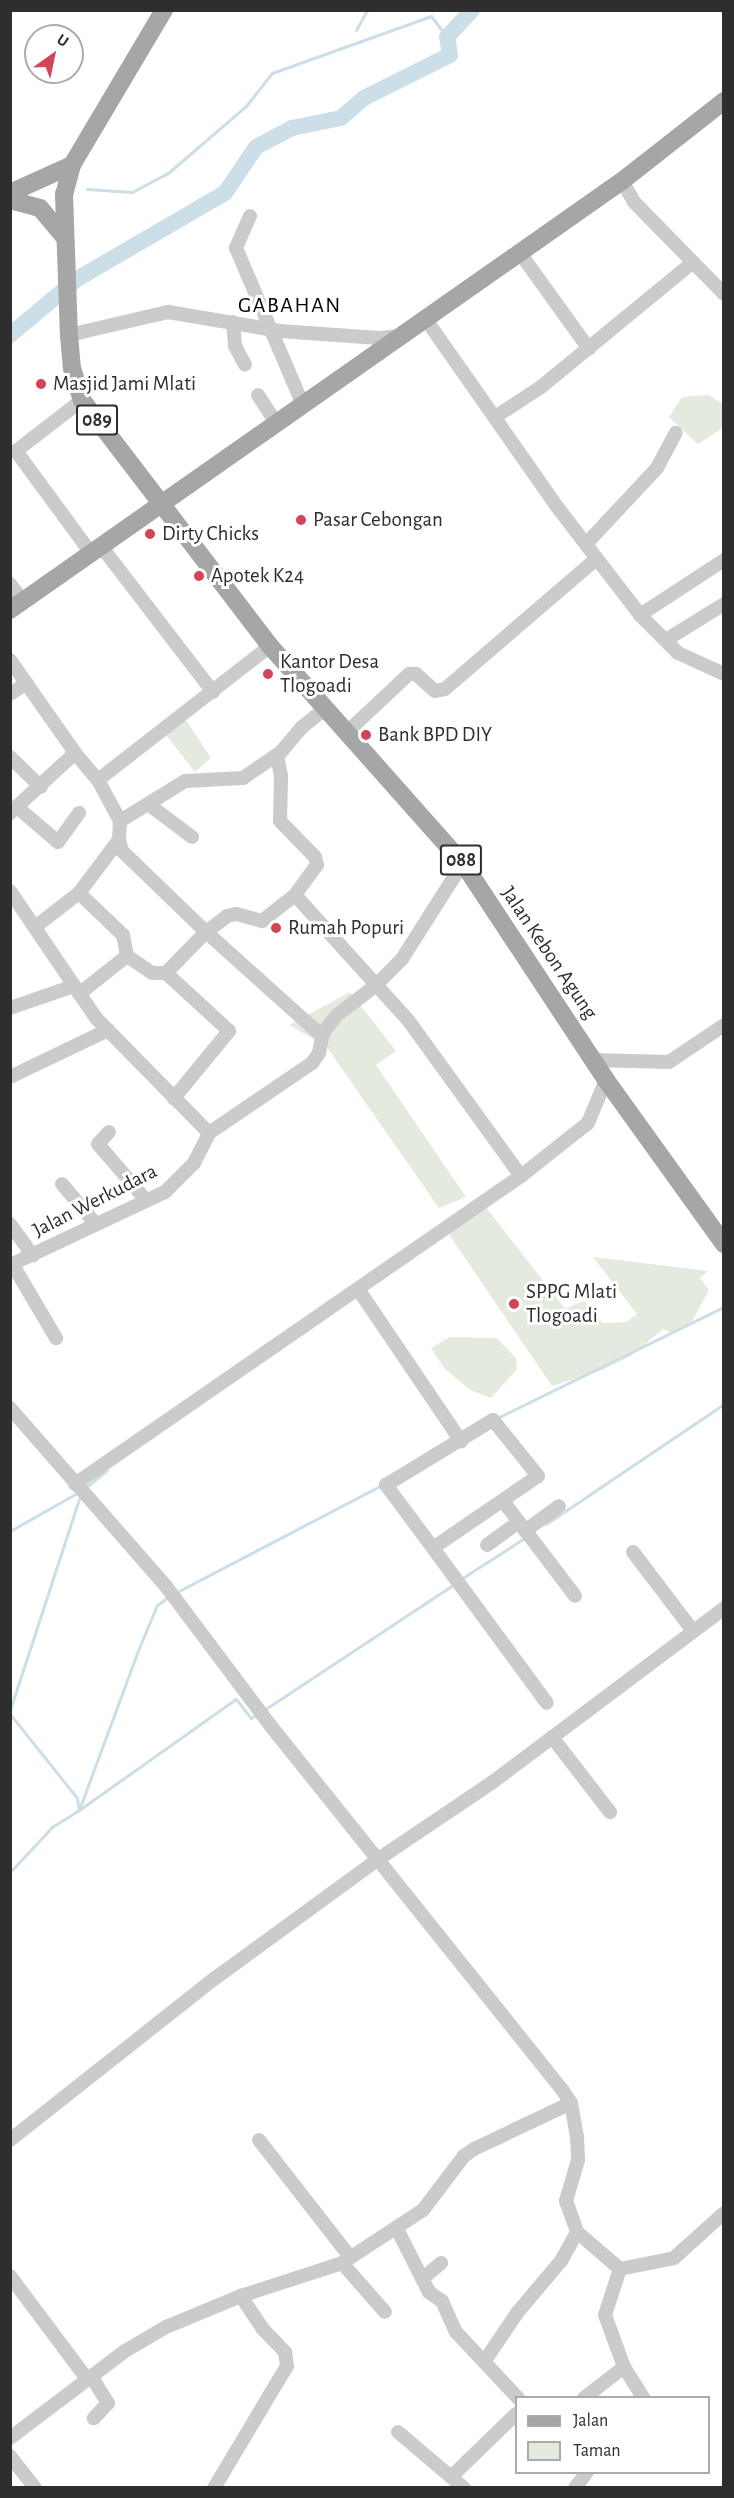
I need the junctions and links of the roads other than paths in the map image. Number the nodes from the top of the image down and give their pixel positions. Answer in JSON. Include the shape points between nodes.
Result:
{"nodes":[{"id":1,"x":164,"y":10,"type":"edge"},
{"id":2,"x":723,"y":101,"type":"edge"},
{"id":3,"x":72,"y":165,"type":"junction"},
{"id":4,"x":622,"y":181,"type":"junction"},
{"id":5,"x":10,"y":193,"type":"edge"},
{"id":6,"x":10,"y":200,"type":"edge"},
{"id":7,"x":250,"y":216,"type":"dead end"},
{"id":8,"x":64,"y":237,"type":"junction"},
{"id":9,"x":520,"y":254,"type":"junction"},
{"id":10,"x":691,"y":264,"type":"junction"},
{"id":11,"x":723,"y":294,"type":"edge"},
{"id":12,"x":427,"y":321,"type":"junction"},
{"id":13,"x":233,"y":322,"type":"junction"},
{"id":14,"x":269,"y":327,"type":"junction"},
{"id":15,"x":69,"y":328,"type":"junction"},
{"id":16,"x":403,"y":336,"type":"junction"},
{"id":17,"x":589,"y":349,"type":"junction"},
{"id":18,"x":245,"y":365,"type":"dead end"},
{"id":19,"x":258,"y":395,"type":"dead end"},
{"id":20,"x":82,"y":400,"type":"junction"},
{"id":21,"x":303,"y":405,"type":"junction"},
{"id":22,"x":495,"y":417,"type":"junction"},
{"id":23,"x":277,"y":424,"type":"junction"},
{"id":24,"x":676,"y":433,"type":"dead end"},
{"id":25,"x":13,"y":448,"type":"edge"},
{"id":26,"x":159,"y":506,"type":"junction"},
{"id":27,"x":586,"y":544,"type":"junction"},
{"id":28,"x":96,"y":550,"type":"junction"},
{"id":29,"x":596,"y":560,"type":"junction"},
{"id":30,"x":723,"y":560,"type":"edge"},
{"id":31,"x":10,"y":584,"type":"edge"},
{"id":32,"x":723,"y":604,"type":"edge"},
{"id":33,"x":17,"y":606,"type":"edge"},
{"id":34,"x":640,"y":615,"type":"junction"},
{"id":35,"x":666,"y":640,"type":"junction"},
{"id":36,"x":270,"y":646,"type":"junction"},
{"id":37,"x":10,"y":660,"type":"edge"},
{"id":38,"x":723,"y":674,"type":"edge"},
{"id":39,"x":27,"y":683,"type":"junction"},
{"id":40,"x":213,"y":692,"type":"junction"},
{"id":41,"x":10,"y":694,"type":"edge"},
{"id":42,"x":323,"y":710,"type":"junction"},
{"id":43,"x":345,"y":734,"type":"junction"},
{"id":44,"x":75,"y":753,"type":"junction"},
{"id":45,"x":277,"y":756,"type":"junction"},
{"id":46,"x":10,"y":757,"type":"edge"},
{"id":47,"x":98,"y":780,"type":"junction"},
{"id":48,"x":41,"y":787,"type":"junction"},
{"id":49,"x":148,"y":804,"type":"junction"},
{"id":50,"x":14,"y":810,"type":"edge"},
{"id":51,"x":79,"y":813,"type":"dead end"},
{"id":52,"x":120,"y":820,"type":"junction"},
{"id":53,"x":192,"y":837,"type":"dead end"},
{"id":54,"x":119,"y":840,"type":"junction"},
{"id":55,"x":463,"y":863,"type":"junction"},
{"id":56,"x":10,"y":891,"type":"edge"},
{"id":57,"x":79,"y":893,"type":"junction"},
{"id":58,"x":295,"y":895,"type":"junction"},
{"id":59,"x":35,"y":927,"type":"junction"},
{"id":60,"x":206,"y":932,"type":"junction"},
{"id":61,"x":127,"y":956,"type":"junction"},
{"id":62,"x":166,"y":973,"type":"junction"},
{"id":63,"x":375,"y":986,"type":"junction"},
{"id":64,"x":76,"y":990,"type":"junction"},
{"id":65,"x":10,"y":1008,"type":"edge"},
{"id":66,"x":723,"y":1025,"type":"edge"},
{"id":67,"x":108,"y":1030,"type":"junction"},
{"id":68,"x":322,"y":1036,"type":"junction"},
{"id":69,"x":593,"y":1060,"type":"junction"},
{"id":70,"x":10,"y":1077,"type":"edge"},
{"id":71,"x":606,"y":1080,"type":"junction"},
{"id":72,"x":174,"y":1098,"type":"junction"},
{"id":73,"x":109,"y":1132,"type":"dead end"},
{"id":74,"x":209,"y":1132,"type":"junction"},
{"id":75,"x":521,"y":1176,"type":"junction"},
{"id":76,"x":62,"y":1184,"type":"dead end"},
{"id":77,"x":146,"y":1200,"type":"junction"},
{"id":78,"x":95,"y":1223,"type":"junction"},
{"id":79,"x":10,"y":1224,"type":"edge"},
{"id":80,"x":723,"y":1244,"type":"edge"},
{"id":81,"x":33,"y":1256,"type":"junction"},
{"id":82,"x":12,"y":1265,"type":"edge"},
{"id":83,"x":358,"y":1289,"type":"junction"},
{"id":84,"x":56,"y":1338,"type":"dead end"},
{"id":85,"x":10,"y":1408,"type":"edge"},
{"id":86,"x":461,"y":1441,"type":"junction"},
{"id":87,"x":75,"y":1484,"type":"junction"},
{"id":88,"x":503,"y":1500,"type":"junction"},
{"id":89,"x":559,"y":1506,"type":"dead end"},
{"id":90,"x":522,"y":1526,"type":"junction"},
{"id":91,"x":487,"y":1545,"type":"dead end"},
{"id":92,"x":434,"y":1548,"type":"junction"},
{"id":93,"x":633,"y":1552,"type":"dead end"},
{"id":94,"x":575,"y":1596,"type":"dead end"},
{"id":95,"x":723,"y":1608,"type":"edge"},
{"id":96,"x":693,"y":1631,"type":"junction"},
{"id":97,"x":547,"y":1703,"type":"dead end"},
{"id":98,"x":552,"y":1737,"type":"junction"},
{"id":99,"x":610,"y":1812,"type":"dead end"},
{"id":100,"x":380,"y":1858,"type":"junction"},
{"id":101,"x":571,"y":2103,"type":"junction"},
{"id":102,"x":10,"y":2140,"type":"edge"},
{"id":103,"x":258,"y":2140,"type":"dead end"},
{"id":104,"x":723,"y":2213,"type":"edge"},
{"id":105,"x":397,"y":2229,"type":"junction"},
{"id":106,"x":577,"y":2232,"type":"junction"},
{"id":107,"x":346,"y":2260,"type":"junction"},
{"id":108,"x":441,"y":2263,"type":"dead end"},
{"id":109,"x":620,"y":2269,"type":"junction"},
{"id":110,"x":10,"y":2276,"type":"edge"},
{"id":111,"x":422,"y":2278,"type":"junction"},
{"id":112,"x":241,"y":2296,"type":"junction"},
{"id":113,"x":385,"y":2312,"type":"dead end"},
{"id":114,"x":484,"y":2362,"type":"junction"},
{"id":115,"x":624,"y":2367,"type":"junction"},
{"id":116,"x":89,"y":2377,"type":"junction"},
{"id":117,"x":517,"y":2396,"type":"edge"},
{"id":118,"x":585,"y":2396,"type":"edge"},
{"id":119,"x":642,"y":2396,"type":"edge"},
{"id":120,"x":515,"y":2415,"type":"edge"},
{"id":121,"x":94,"y":2418,"type":"dead end"},
{"id":122,"x":398,"y":2432,"type":"dead end"},
{"id":123,"x":10,"y":2438,"type":"edge"},
{"id":124,"x":10,"y":2456,"type":"edge"},
{"id":125,"x":451,"y":2477,"type":"junction"},
{"id":126,"x":35,"y":2487,"type":"edge"},
{"id":127,"x":214,"y":2487,"type":"edge"},
{"id":128,"x":464,"y":2487,"type":"edge"}],
"edges":[{"from":1,"to":3,"type":"main road"},
{"from":2,"to":4,"type":"main road"},
{"from":3,"to":5,"type":"main road"},
{"from":3,"to":8,"type":"main road","via":[[64,195]]},
{"from":4,"to":9,"type":"main road"},
{"from":4,"to":10,"type":"street","via":[[634,202]]},
{"from":6,"to":8,"type":"main road","via":[[40,208]]},
{"from":7,"to":14,"type":"street","via":[[236,248]]},
{"from":8,"to":15,"type":"main road","number":"089"},
{"from":9,"to":12,"type":"main road"},
{"from":9,"to":17,"type":"street"},
{"from":10,"to":11,"type":"street"},
{"from":10,"to":17,"type":"street"},
{"from":12,"to":16,"type":"main road"},
{"from":12,"to":22,"type":"street"},
{"from":13,"to":14,"type":"street"},
{"from":13,"to":15,"type":"street","via":[[168,312]]},
{"from":13,"to":18,"type":"street","via":[[235,346]]},
{"from":14,"to":16,"type":"street","via":[[379,338]]},
{"from":14,"to":21,"type":"street"},
{"from":15,"to":20,"type":"main road","number":"089","via":[[72,369]]},
{"from":16,"to":21,"type":"main road"},
{"from":17,"to":22,"type":"street"},
{"from":19,"to":23,"type":"street"},
{"from":20,"to":25,"type":"street"},
{"from":20,"to":26,"type":"main road","number":"089"},
{"from":21,"to":23,"type":"main road"},
{"from":22,"to":27,"type":"street"},
{"from":23,"to":26,"type":"main road"},
{"from":24,"to":27,"type":"street","via":[[657,468]]},
{"from":25,"to":28,"type":"street"},
{"from":26,"to":28,"type":"main road"},
{"from":26,"to":36,"type":"main road","name":"Jalan Kebon Agung","number":"088"},
{"from":27,"to":29,"type":"street"},
{"from":28,"to":33,"type":"main road"},
{"from":28,"to":40,"type":"street"},
{"from":29,"to":34,"type":"street"},
{"from":29,"to":43,"type":"street","via":[[445,689],[435,691],[416,674],[410,674]]},
{"from":30,"to":34,"type":"street"},
{"from":31,"to":33,"type":"street"},
{"from":32,"to":35,"type":"street"},
{"from":34,"to":35,"type":"street"},
{"from":35,"to":38,"type":"street","via":[[700,666]]},
{"from":36,"to":40,"type":"street"},
{"from":36,"to":42,"type":"main road","name":"Jalan Kebon Agung","number":"088"},
{"from":37,"to":39,"type":"street"},
{"from":39,"to":41,"type":"street"},
{"from":39,"to":44,"type":"street"},
{"from":40,"to":47,"type":"street"},
{"from":42,"to":43,"type":"main road","name":"Jalan Kebon Agung","number":"088"},
{"from":42,"to":45,"type":"street"},
{"from":43,"to":55,"type":"main road","name":"Jalan Kebon Agung","number":"088"},
{"from":44,"to":47,"type":"street"},
{"from":44,"to":48,"type":"street"},
{"from":45,"to":49,"type":"street","via":[[243,778],[185,781]]},
{"from":45,"to":58,"type":"street","via":[[281,776],[280,821],[315,857],[317,865]]},
{"from":46,"to":48,"type":"street"},
{"from":47,"to":52,"type":"street"},
{"from":48,"to":50,"type":"street"},
{"from":49,"to":52,"type":"street"},
{"from":49,"to":53,"type":"street"},
{"from":50,"to":51,"type":"street","via":[[58,842]]},
{"from":52,"to":54,"type":"street"},
{"from":54,"to":57,"type":"street"},
{"from":54,"to":60,"type":"street","via":[[122,851]]},
{"from":55,"to":63,"type":"street","via":[[402,959]]},
{"from":55,"to":69,"type":"main road","name":"Jalan Kebon Agung","number":"088"},
{"from":56,"to":59,"type":"street"},
{"from":57,"to":59,"type":"street"},
{"from":57,"to":61,"type":"street","via":[[123,935]]},
{"from":58,"to":60,"type":"street","via":[[268,919],[257,921],[232,914]]},
{"from":58,"to":63,"type":"street"},
{"from":59,"to":64,"type":"street"},
{"from":60,"to":62,"type":"street"},
{"from":60,"to":68,"type":"street"},
{"from":61,"to":62,"type":"street","via":[[152,973]]},
{"from":61,"to":64,"type":"street"},
{"from":62,"to":72,"type":"street","via":[[229,1031]]},
{"from":63,"to":68,"type":"street","via":[[337,1015]]},
{"from":63,"to":75,"type":"street","via":[[438,1058]]},
{"from":64,"to":65,"type":"street"},
{"from":64,"to":67,"type":"street"},
{"from":66,"to":69,"type":"street","via":[[669,1062]]},
{"from":67,"to":70,"type":"street"},
{"from":67,"to":72,"type":"street"},
{"from":68,"to":74,"type":"street","via":[[320,1053],[312,1064]]},
{"from":69,"to":71,"type":"main road","name":"Jalan Kebon Agung","number":"088"},
{"from":71,"to":75,"type":"street","via":[[588,1123]]},
{"from":71,"to":80,"type":"main road","name":"Jalan Kebon Agung","number":"088"},
{"from":72,"to":74,"type":"street"},
{"from":73,"to":77,"type":"street","via":[[98,1144]]},
{"from":74,"to":77,"type":"street","name":"Jalan Werkudara","via":[[194,1163],[165,1192]]},
{"from":75,"to":83,"type":"street"},
{"from":76,"to":78,"type":"street"},
{"from":77,"to":78,"type":"street","name":"Jalan Werkudara"},
{"from":78,"to":81,"type":"street","name":"Jalan Werkudara"},
{"from":79,"to":81,"type":"street"},
{"from":81,"to":82,"type":"street","name":"Jalan Werkudara"},
{"from":82,"to":84,"type":"street"},
{"from":83,"to":86,"type":"street"},
{"from":83,"to":87,"type":"street"},
{"from":85,"to":87,"type":"street"},
{"from":86,"to":88,"type":"street","via":[[493,1420],[538,1476]]},
{"from":86,"to":92,"type":"street","via":[[386,1485]]},
{"from":87,"to":100,"type":"street","via":[[165,1585],[270,1725]]},
{"from":88,"to":90,"type":"street"},
{"from":88,"to":92,"type":"street"},
{"from":89,"to":90,"type":"street"},
{"from":90,"to":91,"type":"street"},
{"from":90,"to":94,"type":"street"},
{"from":92,"to":97,"type":"street"},
{"from":93,"to":96,"type":"street"},
{"from":95,"to":96,"type":"street"},
{"from":96,"to":98,"type":"street"},
{"from":98,"to":99,"type":"street"},
{"from":98,"to":100,"type":"street","via":[[435,1824]]},
{"from":100,"to":101,"type":"street"},
{"from":100,"to":102,"type":"street","via":[[214,1979]]},
{"from":101,"to":105,"type":"street","via":[[469,2152],[434,2199]]},
{"from":101,"to":106,"type":"street","via":[[579,2160],[566,2201]]},
{"from":103,"to":107,"type":"street"},
{"from":104,"to":109,"type":"street","via":[[674,2258]]},
{"from":105,"to":107,"type":"street"},
{"from":105,"to":111,"type":"street"},
{"from":106,"to":109,"type":"street"},
{"from":106,"to":114,"type":"street","via":[[561,2261],[517,2313]]},
{"from":107,"to":112,"type":"street"},
{"from":107,"to":113,"type":"street"},
{"from":108,"to":111,"type":"street"},
{"from":109,"to":115,"type":"street","via":[[605,2314]]},
{"from":110,"to":116,"type":"street"},
{"from":111,"to":114,"type":"street","via":[[429,2292],[442,2301],[456,2332]]},
{"from":112,"to":116,"type":"street","via":[[166,2327]]},
{"from":112,"to":127,"type":"street","via":[[263,2329],[285,2352],[287,2366]]},
{"from":114,"to":117,"type":"street"},
{"from":115,"to":118,"type":"street"},
{"from":115,"to":119,"type":"street"},
{"from":116,"to":121,"type":"street","via":[[108,2403]]},
{"from":116,"to":123,"type":"street"},
{"from":120,"to":125,"type":"street"},
{"from":122,"to":125,"type":"street"},
{"from":124,"to":126,"type":"street"},
{"from":125,"to":128,"type":"street"}]}
